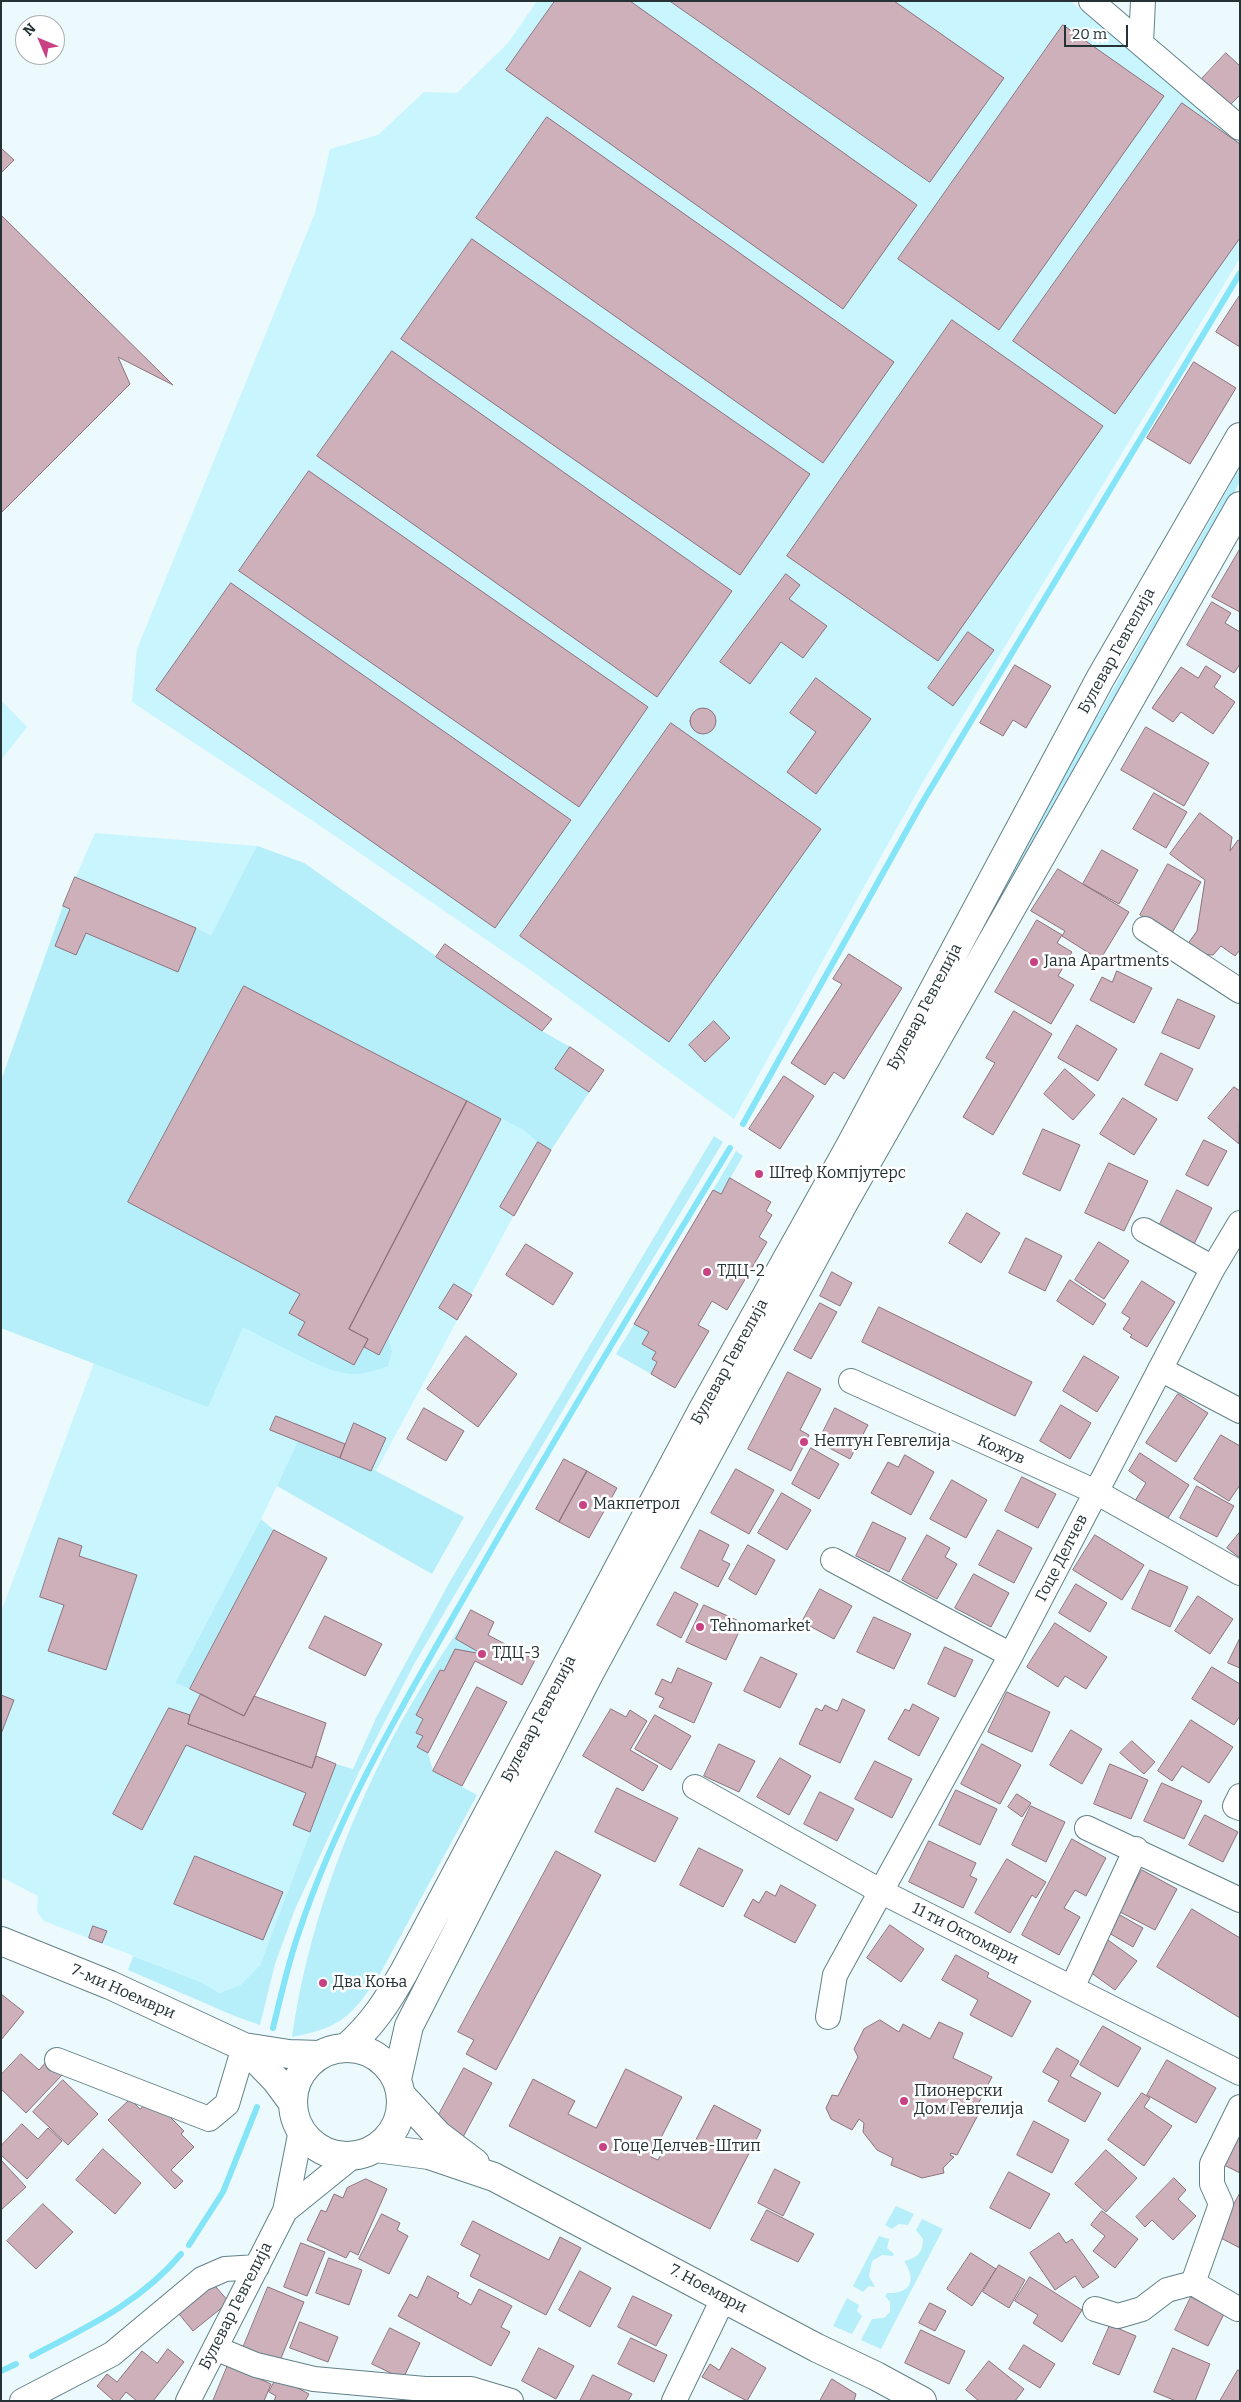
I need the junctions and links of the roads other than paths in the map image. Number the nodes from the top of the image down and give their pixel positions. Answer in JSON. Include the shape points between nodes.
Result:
{"nodes":[{"id":1,"x":1091,"y":1,"type":"edge"},
{"id":2,"x":1144,"y":1,"type":"edge"},
{"id":3,"x":1140,"y":43,"type":"junction"},
{"id":4,"x":1240,"y":128,"type":"edge"},
{"id":5,"x":1240,"y":437,"type":"edge"},
{"id":6,"x":1240,"y":506,"type":"edge"},
{"id":7,"x":1145,"y":929,"type":"dead end"},
{"id":8,"x":1240,"y":991,"type":"edge"},
{"id":9,"x":1239,"y":1227,"type":"edge"},
{"id":10,"x":1144,"y":1230,"type":"dead end"},
{"id":11,"x":1213,"y":1268,"type":"junction"},
{"id":12,"x":1160,"y":1369,"type":"junction"},
{"id":13,"x":851,"y":1381,"type":"dead end"},
{"id":14,"x":1240,"y":1411,"type":"edge"},
{"id":15,"x":1096,"y":1492,"type":"junction"},
{"id":16,"x":833,"y":1560,"type":"dead end"},
{"id":17,"x":1240,"y":1573,"type":"edge"},
{"id":18,"x":1011,"y":1655,"type":"junction"},
{"id":19,"x":695,"y":1787,"type":"dead end"},
{"id":20,"x":1240,"y":1796,"type":"edge"},
{"id":21,"x":1240,"y":1808,"type":"edge"},
{"id":22,"x":1087,"y":1828,"type":"dead end"},
{"id":23,"x":1136,"y":1849,"type":"junction"},
{"id":24,"x":882,"y":1892,"type":"junction"},
{"id":25,"x":1240,"y":1900,"type":"edge"},
{"id":26,"x":1,"y":1941,"type":"edge"},
{"id":27,"x":1072,"y":1988,"type":"junction"},
{"id":28,"x":828,"y":2017,"type":"dead end"},
{"id":29,"x":244,"y":2046,"type":"junction"},
{"id":30,"x":347,"y":2047,"type":"junction"},
{"id":31,"x":319,"y":2055,"type":"junction"},
{"id":32,"x":57,"y":2060,"type":"dead end"},
{"id":33,"x":1240,"y":2073,"type":"edge"},
{"id":34,"x":399,"y":2087,"type":"junction"},
{"id":35,"x":293,"y":2103,"type":"junction"},
{"id":36,"x":1240,"y":2107,"type":"edge"},
{"id":37,"x":301,"y":2130,"type":"junction"},
{"id":38,"x":364,"y":2152,"type":"junction"},
{"id":39,"x":494,"y":2177,"type":"junction"},
{"id":40,"x":284,"y":2211,"type":"junction"},
{"id":41,"x":257,"y":2267,"type":"junction"},
{"id":42,"x":1193,"y":2283,"type":"junction"},
{"id":43,"x":724,"y":2297,"type":"junction"},
{"id":44,"x":1095,"y":2309,"type":"dead end"},
{"id":45,"x":1238,"y":2309,"type":"dead end"},
{"id":46,"x":215,"y":2348,"type":"junction"},
{"id":47,"x":894,"y":2394,"type":"edge"},
{"id":48,"x":22,"y":2401,"type":"edge"},
{"id":49,"x":188,"y":2401,"type":"edge"},
{"id":50,"x":512,"y":2401,"type":"edge"},
{"id":51,"x":674,"y":2401,"type":"edge"},
{"id":52,"x":922,"y":2401,"type":"edge"}],
"edges":[{"from":1,"to":3,"type":"street"},
{"from":2,"to":3,"type":"street"},
{"from":3,"to":4,"type":"street"},
{"from":5,"to":30,"type":"main road","name":"Булевар Гевгелија","via":[[1100,679],[849,1148],[702,1411],[404,1972],[369,2027]]},
{"from":6,"to":34,"type":"main road","name":"Булевар Гевгелија","via":[[848,1195],[590,1672],[409,2026]]},
{"from":7,"to":8,"type":"street"},
{"from":9,"to":11,"type":"street","name":"Гоце Делчев"},
{"from":10,"to":11,"type":"street"},
{"from":11,"to":12,"type":"street","name":"Гоце Делчев"},
{"from":12,"to":14,"type":"street"},
{"from":12,"to":15,"type":"street","name":"Гоце Делчев"},
{"from":13,"to":15,"type":"street","name":"Кожув"},
{"from":15,"to":17,"type":"street","name":"Кожув"},
{"from":15,"to":18,"type":"street","name":"Гоце Делчев"},
{"from":16,"to":18,"type":"street"},
{"from":18,"to":24,"type":"street","name":"Гоце Делчев"},
{"from":19,"to":24,"type":"street","name":"11 ти Октомври"},
{"from":20,"to":21,"type":"street","via":[[1235,1806]]},
{"from":22,"to":23,"type":"street"},
{"from":23,"to":25,"type":"street"},
{"from":23,"to":27,"type":"street"},
{"from":24,"to":27,"type":"street","name":"11 ти Октомври"},
{"from":24,"to":28,"type":"street","name":"Гоце Делчев","via":[[835,1975]]},
{"from":26,"to":29,"type":"main road","name":"7-ми Ноември","via":[[110,1984]]},
{"from":27,"to":33,"type":"street","name":"11 ти Октомври"},
{"from":29,"to":31,"type":"main road","via":[[289,2054]]},
{"from":29,"to":32,"type":"street","via":[[227,2104],[209,2119]]},
{"from":29,"to":35,"type":"main road"},
{"from":30,"to":31,"type":"main road"},
{"from":30,"to":34,"type":"main road","via":[[363,2049],[377,2056],[389,2066]]},
{"from":31,"to":35,"type":"main road","via":[[300,2075]]},
{"from":34,"to":38,"type":"main road","via":[[401,2110],[396,2125],[388,2138]]},
{"from":34,"to":39,"type":"main road","name":"7. Ноември","via":[[438,2135]]},
{"from":35,"to":37,"type":"main road"},
{"from":36,"to":42,"type":"street","via":[[1212,2164],[1212,2184],[1221,2204]]},
{"from":37,"to":38,"type":"main road","via":[[310,2142],[323,2150],[338,2155]]},
{"from":37,"to":40,"type":"street","name":"Булевар Гевгелија"},
{"from":38,"to":39,"type":"main road","name":"7. Ноември","via":[[429,2155]]},
{"from":38,"to":40,"type":"street","name":"Булевар Гевгелија"},
{"from":39,"to":43,"type":"main road","name":"7. Ноември"},
{"from":40,"to":41,"type":"street","name":"Булевар Гевгелија"},
{"from":41,"to":46,"type":"street","name":"Булевар Гевгелија"},
{"from":41,"to":48,"type":"street","via":[[225,2269],[202,2279],[112,2354]]},
{"from":42,"to":44,"type":"street","via":[[1167,2290],[1142,2309],[1118,2316]]},
{"from":42,"to":45,"type":"street"},
{"from":43,"to":47,"type":"main road","name":"7. Ноември"},
{"from":43,"to":51,"type":"street"},
{"from":46,"to":49,"type":"street","name":"Булевар Гевгелија"},
{"from":46,"to":50,"type":"street","via":[[256,2365],[314,2379],[425,2389],[471,2389]]},
{"from":47,"to":52,"type":"main road","name":"7. Ноември"}]}
